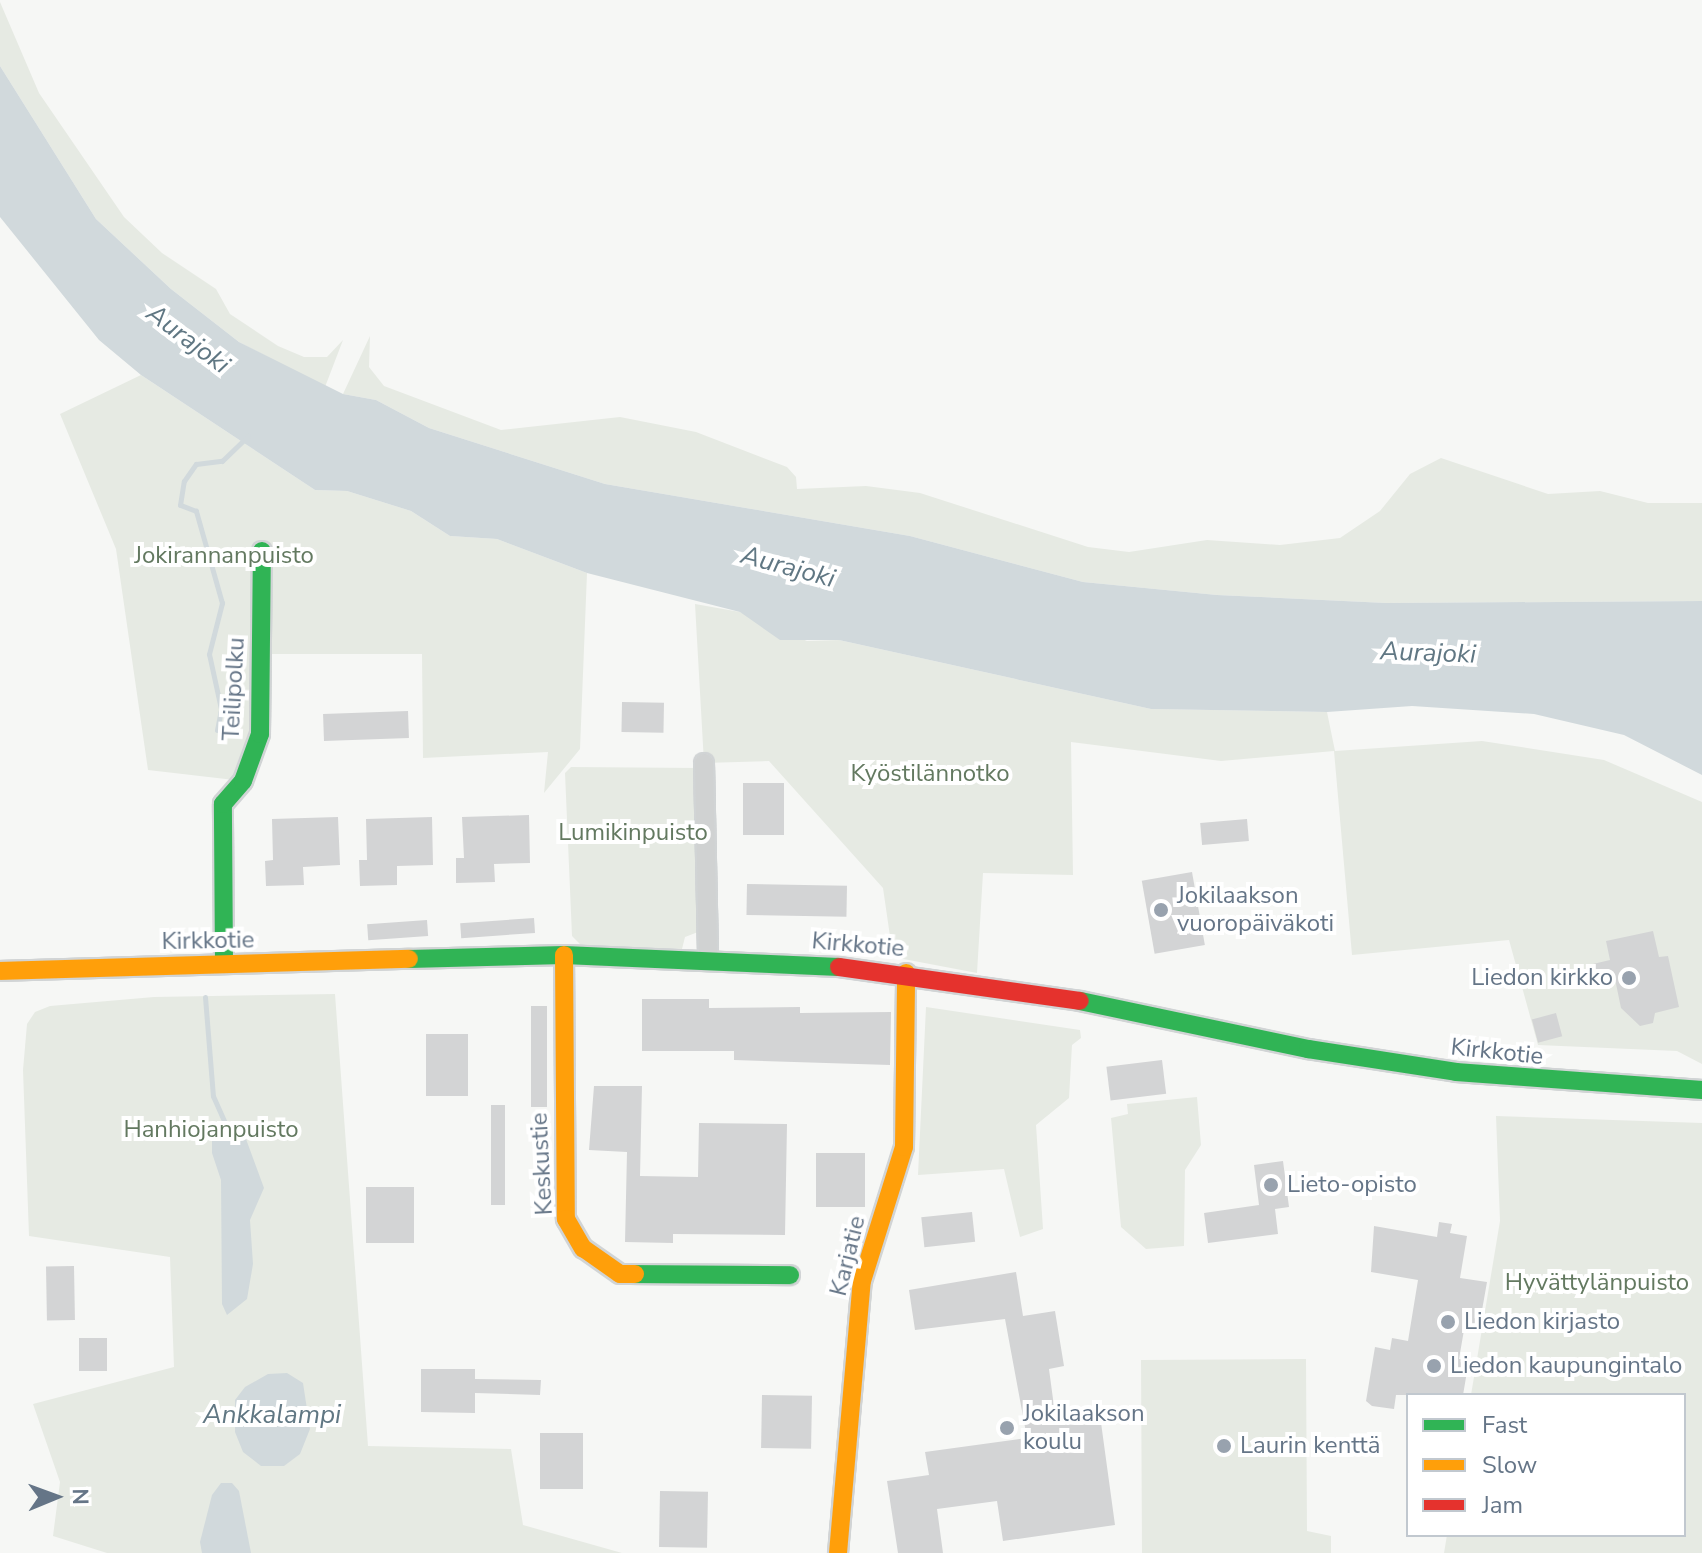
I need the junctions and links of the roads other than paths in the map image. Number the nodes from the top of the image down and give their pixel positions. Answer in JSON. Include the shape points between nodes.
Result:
{"nodes":[{"id":1,"x":262,"y":551,"type":"dead end"},
{"id":2,"x":704,"y":763,"type":"dead end"},
{"id":3,"x":564,"y":955,"type":"junction"},
{"id":4,"x":708,"y":958,"type":"junction"},
{"id":5,"x":224,"y":964,"type":"junction"},
{"id":6,"x":0,"y":971,"type":"edge"},
{"id":7,"x":906,"y":973,"type":"junction"},
{"id":8,"x":1702,"y":1090,"type":"edge"},
{"id":9,"x":790,"y":1275,"type":"dead end"},
{"id":10,"x":838,"y":1553,"type":"edge"}],
"edges":[{"from":1,"to":5,"type":"street","name":"Teilipolku","via":[[260,734],[243,781],[223,804]]},
{"from":2,"to":4,"type":"street"},
{"from":3,"to":4,"type":"street","name":"Kirkkotie"},
{"from":3,"to":5,"type":"street","name":"Kirkkotie"},
{"from":3,"to":9,"type":"street","name":"Keskustie","via":[[563,1201],[578,1241],[620,1274]]},
{"from":4,"to":7,"type":"street","name":"Kirkkotie"},
{"from":5,"to":6,"type":"street","name":"Kirkkotie"},
{"from":7,"to":8,"type":"street","name":"Kirkkotie","via":[[1456,1072]]},
{"from":7,"to":10,"type":"street","name":"Karjatie","via":[[904,1147],[862,1281]]}]}
